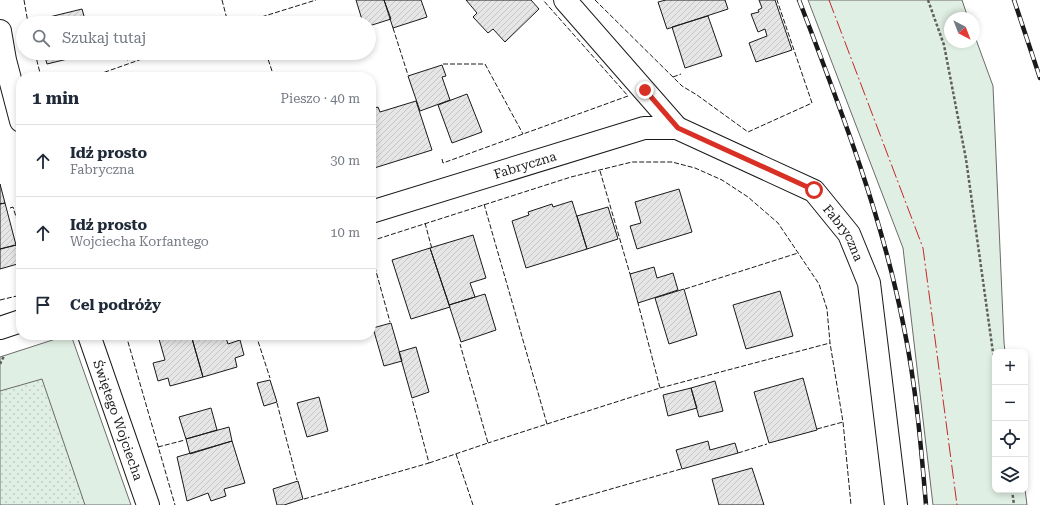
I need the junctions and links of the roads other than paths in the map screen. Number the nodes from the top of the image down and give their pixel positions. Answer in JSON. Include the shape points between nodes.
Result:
{"nodes":[{"id":1,"x":565,"y":0,"type":"edge"},
{"id":2,"x":0,"y":31,"type":"edge"},
{"id":3,"x":16,"y":102,"type":"edge"},
{"id":4,"x":678,"y":128,"type":"junction"},
{"id":5,"x":376,"y":210,"type":"edge"},
{"id":6,"x":16,"y":323,"type":"edge"},
{"id":7,"x":0,"y":328,"type":"edge"},
{"id":8,"x":91,"y":340,"type":"edge"},
{"id":9,"x":148,"y":505,"type":"edge"},
{"id":10,"x":896,"y":505,"type":"edge"}],
"edges":[{"from":1,"to":4,"type":"street"},
{"from":2,"to":3,"type":"street"},
{"from":4,"to":5,"type":"street","name":"Fabryczna","via":[[644,128]]},
{"from":4,"to":10,"type":"street","name":"Fabryczna","via":[[814,190],[849,234],[869,283]]},
{"from":6,"to":7,"type":"street"},
{"from":8,"to":9,"type":"street","name":"Świętego Wojciecha"}]}
